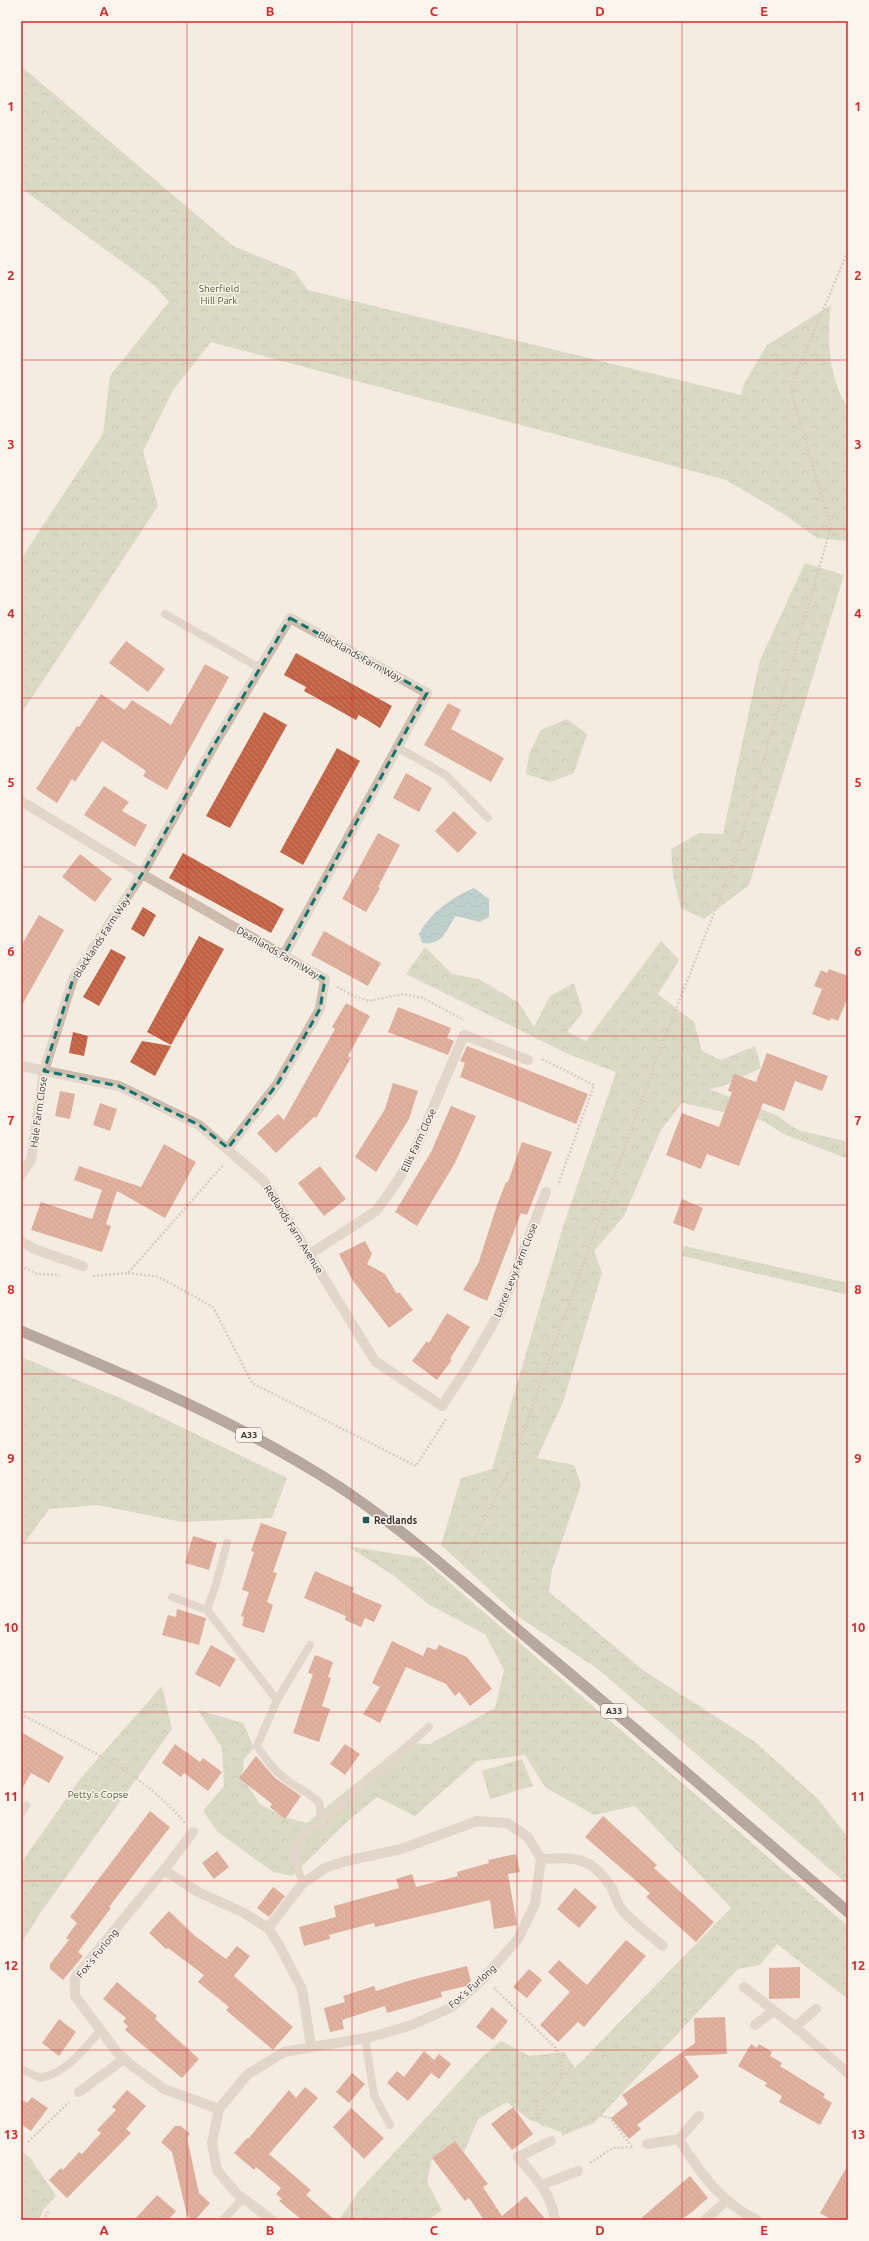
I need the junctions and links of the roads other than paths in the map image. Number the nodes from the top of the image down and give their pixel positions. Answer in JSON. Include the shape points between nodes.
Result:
{"nodes":[{"id":1,"x":165,"y":614,"type":"dead end"},
{"id":2,"x":260,"y":668,"type":"junction"},
{"id":3,"x":397,"y":747,"type":"junction"},
{"id":4,"x":21,"y":801,"type":"edge"},
{"id":5,"x":488,"y":818,"type":"dead end"},
{"id":6,"x":142,"y":874,"type":"junction"},
{"id":7,"x":284,"y":955,"type":"junction"},
{"id":8,"x":528,"y":1060,"type":"dead end"},
{"id":9,"x":21,"y":1066,"type":"edge"},
{"id":10,"x":44,"y":1071,"type":"junction"},
{"id":11,"x":228,"y":1148,"type":"junction"},
{"id":12,"x":21,"y":1175,"type":"edge"},
{"id":13,"x":546,"y":1192,"type":"dead end"},
{"id":14,"x":21,"y":1240,"type":"edge"},
{"id":15,"x":310,"y":1254,"type":"junction"},
{"id":16,"x":84,"y":1266,"type":"dead end"},
{"id":17,"x":21,"y":1331,"type":"edge"},
{"id":18,"x":442,"y":1406,"type":"joint"},
{"id":19,"x":227,"y":1543,"type":"dead end"},
{"id":20,"x":172,"y":1597,"type":"dead end"},
{"id":21,"x":207,"y":1610,"type":"junction"},
{"id":22,"x":310,"y":1645,"type":"dead end"},
{"id":23,"x":277,"y":1700,"type":"junction"},
{"id":24,"x":429,"y":1727,"type":"dead end"},
{"id":25,"x":26,"y":1806,"type":"dead end"},
{"id":26,"x":21,"y":1813,"type":"edge"},
{"id":27,"x":317,"y":1826,"type":"junction"},
{"id":28,"x":193,"y":1832,"type":"road end"},
{"id":29,"x":541,"y":1859,"type":"junction"},
{"id":30,"x":164,"y":1870,"type":"junction"},
{"id":31,"x":303,"y":1883,"type":"junction"},
{"id":32,"x":848,"y":1912,"type":"edge"},
{"id":33,"x":268,"y":1928,"type":"junction"},
{"id":34,"x":663,"y":1946,"type":"dead end"},
{"id":35,"x":744,"y":1987,"type":"dead end"},
{"id":36,"x":816,"y":2009,"type":"dead end"},
{"id":37,"x":773,"y":2011,"type":"junction"},
{"id":38,"x":755,"y":2025,"type":"dead end"},
{"id":39,"x":795,"y":2027,"type":"junction"},
{"id":40,"x":101,"y":2030,"type":"junction"},
{"id":41,"x":365,"y":2038,"type":"junction"},
{"id":42,"x":312,"y":2046,"type":"junction"},
{"id":43,"x":124,"y":2059,"type":"junction"},
{"id":44,"x":21,"y":2069,"type":"edge"},
{"id":45,"x":848,"y":2073,"type":"edge"},
{"id":46,"x":79,"y":2092,"type":"road end"},
{"id":47,"x":218,"y":2109,"type":"junction"},
{"id":48,"x":699,"y":2116,"type":"dead end"},
{"id":49,"x":390,"y":2126,"type":"dead end"},
{"id":50,"x":679,"y":2139,"type":"junction"},
{"id":51,"x":551,"y":2141,"type":"road end"},
{"id":52,"x":647,"y":2144,"type":"road end"},
{"id":53,"x":578,"y":2171,"type":"road end"},
{"id":54,"x":542,"y":2185,"type":"junction"},
{"id":55,"x":243,"y":2198,"type":"junction"},
{"id":56,"x":726,"y":2201,"type":"junction"},
{"id":57,"x":223,"y":2220,"type":"edge"},
{"id":58,"x":272,"y":2220,"type":"edge"},
{"id":59,"x":556,"y":2220,"type":"edge"},
{"id":60,"x":705,"y":2220,"type":"edge"},
{"id":61,"x":757,"y":2220,"type":"edge"}],
"edges":[{"from":1,"to":2,"type":"lane"},
{"from":2,"to":3,"type":"street","name":"Blacklands Farm Way","via":[[290,618],[427,693]]},
{"from":2,"to":6,"type":"street","name":"Blacklands Farm Way"},
{"from":3,"to":5,"type":"lane","via":[[446,775]]},
{"from":3,"to":7,"type":"street","name":"Blacklands Farm Way"},
{"from":4,"to":6,"type":"street"},
{"from":6,"to":7,"type":"street","name":"Deanlands Farm Way"},
{"from":6,"to":10,"type":"street","name":"Blacklands Farm Way","via":[[73,979]]},
{"from":7,"to":11,"type":"street","name":"Deanlands Farm Way","via":[[325,979],[320,1009],[282,1076]]},
{"from":8,"to":15,"type":"street","name":"Ellis Farm Close","via":[[464,1035],[415,1150],[397,1182],[376,1211]]},
{"from":9,"to":10,"type":"street","name":"Redlands Farm Avenue"},
{"from":10,"to":11,"type":"street","name":"Redlands Farm Avenue","via":[[119,1086],[199,1125]]},
{"from":10,"to":12,"type":"street","name":"Hale Farm Close","via":[[31,1160]]},
{"from":11,"to":15,"type":"street","name":"Redlands Farm Avenue","via":[[264,1181]]},
{"from":13,"to":18,"type":"street","name":"Lance Levy Farm Close","via":[[501,1310]]},
{"from":14,"to":16,"type":"street","via":[[34,1249]]},
{"from":15,"to":18,"type":"street","name":"Redlands Farm Avenue","via":[[375,1361]]},
{"from":17,"to":32,"type":"highway","number":"A33","via":[[168,1394],[239,1429],[298,1462],[390,1523],[681,1767]]},
{"from":19,"to":21,"type":"lane"},
{"from":20,"to":21,"type":"lane"},
{"from":21,"to":23,"type":"lane"},
{"from":22,"to":23,"type":"lane"},
{"from":23,"to":27,"type":"lane","via":[[257,1746],[284,1778],[319,1802],[321,1815]]},
{"from":24,"to":27,"type":"lane"},
{"from":25,"to":26,"type":"lane"},
{"from":27,"to":31,"type":"lane","via":[[300,1839],[293,1856]]},
{"from":28,"to":30,"type":"street","name":"Fox's Furlong"},
{"from":29,"to":31,"type":"street","via":[[528,1837],[507,1823],[477,1821],[401,1849],[325,1868]]},
{"from":29,"to":34,"type":"street","via":[[571,1858],[586,1861],[612,1888],[616,1902],[623,1912]]},
{"from":29,"to":41,"type":"street","name":"Fox's Furlong","via":[[535,1904],[518,1940],[484,1978],[452,2007],[412,2025]]},
{"from":30,"to":33,"type":"street","via":[[198,1892],[244,1913]]},
{"from":30,"to":40,"type":"street","name":"Fox's Furlong","via":[[75,1978],[75,1996]]},
{"from":31,"to":33,"type":"street"},
{"from":33,"to":42,"type":"street","via":[[302,1989]]},
{"from":35,"to":37,"type":"street"},
{"from":36,"to":39,"type":"street"},
{"from":37,"to":38,"type":"street"},
{"from":37,"to":39,"type":"street"},
{"from":39,"to":45,"type":"street"},
{"from":40,"to":43,"type":"street","name":"Fox's Furlong"},
{"from":40,"to":44,"type":"lane","via":[[74,2061],[59,2072],[40,2078]]},
{"from":41,"to":42,"type":"street","name":"Fox's Furlong"},
{"from":41,"to":49,"type":"lane","via":[[374,2095]]},
{"from":42,"to":47,"type":"street","name":"Fox's Furlong","via":[[284,2052],[247,2075]]},
{"from":43,"to":46,"type":"street"},
{"from":43,"to":47,"type":"street","name":"Fox's Furlong","via":[[164,2089]]},
{"from":47,"to":55,"type":"street","via":[[212,2143],[217,2170]]},
{"from":48,"to":50,"type":"street"},
{"from":50,"to":52,"type":"street"},
{"from":50,"to":56,"type":"street","via":[[694,2163]]},
{"from":51,"to":54,"type":"street","via":[[518,2157]]},
{"from":53,"to":54,"type":"street"},
{"from":54,"to":59,"type":"street","via":[[552,2203]]},
{"from":55,"to":57,"type":"lane"},
{"from":55,"to":58,"type":"street"},
{"from":56,"to":60,"type":"street"},
{"from":56,"to":61,"type":"street"}]}
